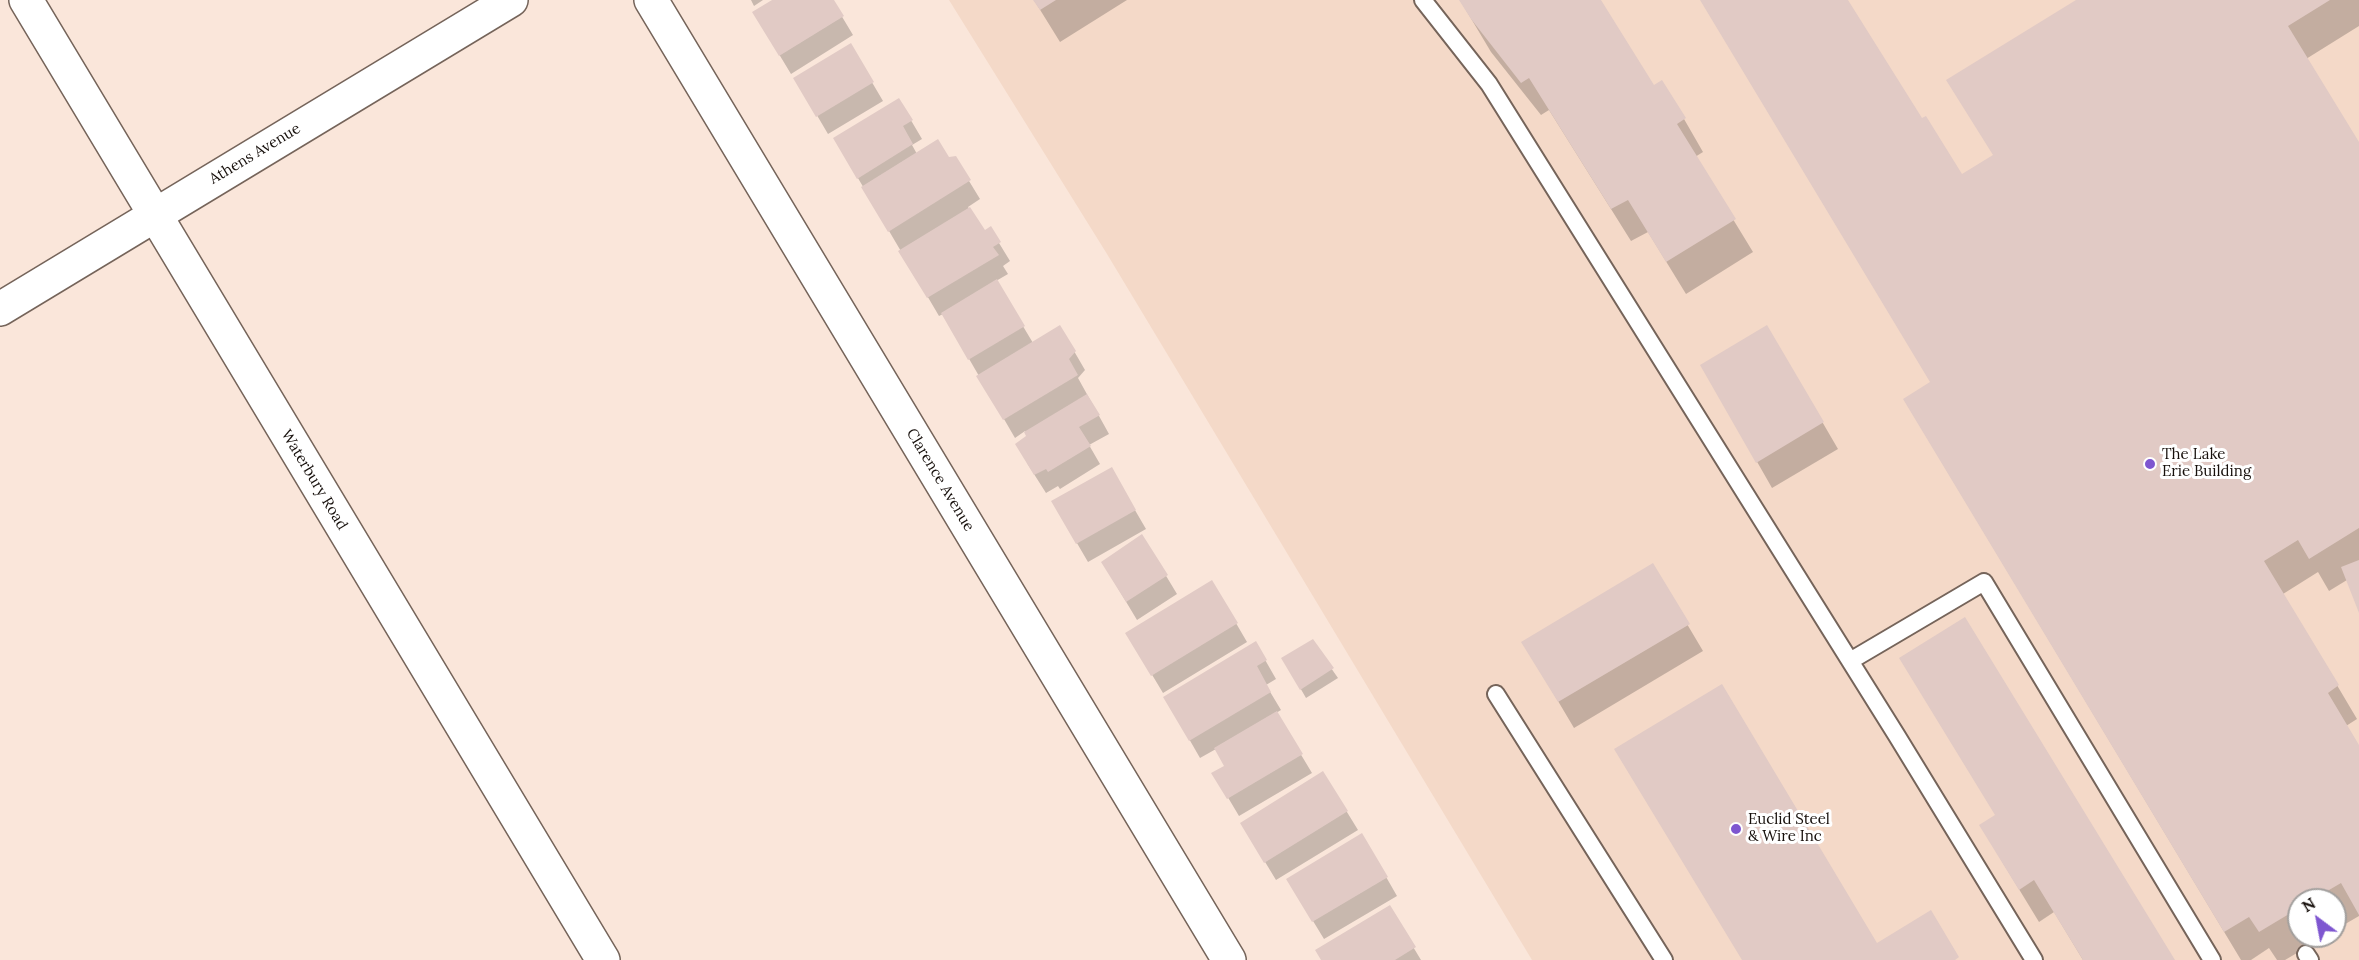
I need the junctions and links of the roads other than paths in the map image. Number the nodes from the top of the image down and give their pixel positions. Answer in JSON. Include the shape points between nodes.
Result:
{"nodes":[{"id":1,"x":26,"y":0,"type":"edge"},
{"id":2,"x":511,"y":0,"type":"edge"},
{"id":3,"x":651,"y":0,"type":"edge"},
{"id":4,"x":1423,"y":0,"type":"edge"},
{"id":5,"x":155,"y":216,"type":"junction"},
{"id":6,"x":0,"y":309,"type":"edge"},
{"id":7,"x":1850,"y":661,"type":"junction"},
{"id":8,"x":1496,"y":694,"type":"dead end"},
{"id":9,"x":603,"y":960,"type":"edge"},
{"id":10,"x":1229,"y":960,"type":"edge"},
{"id":11,"x":1664,"y":960,"type":"edge"},
{"id":12,"x":2034,"y":960,"type":"edge"},
{"id":13,"x":2212,"y":960,"type":"edge"}],
"edges":[{"from":1,"to":5,"type":"street","name":"Waterbury Road"},
{"from":2,"to":5,"type":"street","name":"Athens Avenue"},
{"from":3,"to":10,"type":"street","name":"Clarence Avenue"},
{"from":4,"to":7,"type":"lane","via":[[1489,84]]},
{"from":5,"to":6,"type":"street","name":"Athens Avenue"},
{"from":5,"to":9,"type":"street","name":"Waterbury Road"},
{"from":7,"to":12,"type":"lane"},
{"from":7,"to":13,"type":"lane","via":[[1984,582]]},
{"from":8,"to":11,"type":"lane"}]}
